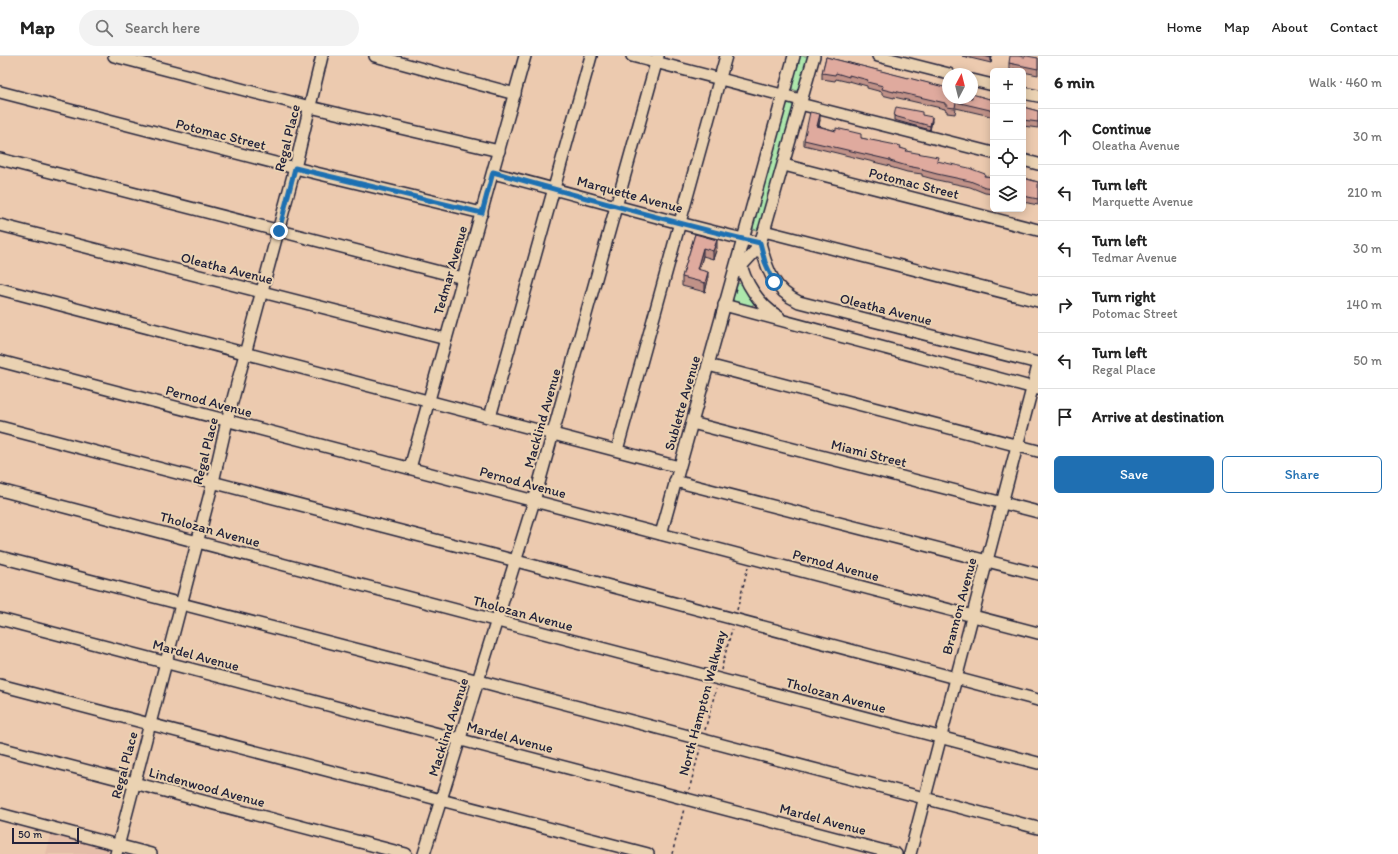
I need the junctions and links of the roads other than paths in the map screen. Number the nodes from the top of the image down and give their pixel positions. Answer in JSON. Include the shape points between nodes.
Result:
{"nodes":[{"id":1,"x":114,"y":56,"type":"edge"},
{"id":2,"x":322,"y":56,"type":"edge"},
{"id":3,"x":375,"y":56,"type":"edge"},
{"id":4,"x":525,"y":56,"type":"edge"},
{"id":5,"x":591,"y":56,"type":"edge"},
{"id":6,"x":632,"y":56,"type":"edge"},
{"id":7,"x":726,"y":56,"type":"edge"},
{"id":8,"x":794,"y":56,"type":"edge"},
{"id":9,"x":814,"y":56,"type":"edge"},
{"id":10,"x":878,"y":56,"type":"edge"},
{"id":11,"x":658,"y":59,"type":"edge"},
{"id":12,"x":942,"y":72,"type":"edge"},
{"id":13,"x":720,"y":79,"type":"junction"},
{"id":14,"x":978,"y":81,"type":"edge"},
{"id":15,"x":990,"y":84,"type":"edge"},
{"id":16,"x":0,"y":92,"type":"edge"},
{"id":17,"x":515,"y":94,"type":"junction"},
{"id":18,"x":1026,"y":94,"type":"edge"},
{"id":19,"x":783,"y":95,"type":"junction"},
{"id":20,"x":1038,"y":96,"type":"edge"},
{"id":21,"x":801,"y":102,"type":"junction"},
{"id":22,"x":310,"y":106,"type":"junction"},
{"id":23,"x":499,"y":151,"type":"junction"},
{"id":24,"x":990,"y":152,"type":"edge"},
{"id":25,"x":0,"y":159,"type":"edge"},
{"id":26,"x":1026,"y":161,"type":"edge"},
{"id":27,"x":1038,"y":164,"type":"edge"},
{"id":28,"x":784,"y":165,"type":"junction"},
{"id":29,"x":295,"y":168,"type":"junction"},
{"id":30,"x":493,"y":172,"type":"junction"},
{"id":31,"x":554,"y":188,"type":"junction"},
{"id":32,"x":616,"y":206,"type":"junction"},
{"id":33,"x":482,"y":213,"type":"junction"},
{"id":34,"x":680,"y":223,"type":"junction"},
{"id":35,"x":0,"y":226,"type":"edge"},
{"id":36,"x":1038,"y":230,"type":"edge"},
{"id":37,"x":279,"y":231,"type":"junction"},
{"id":38,"x":764,"y":231,"type":"junction"},
{"id":39,"x":760,"y":243,"type":"junction"},
{"id":40,"x":741,"y":244,"type":"junction"},
{"id":41,"x":741,"y":265,"type":"junction"},
{"id":42,"x":463,"y":278,"type":"junction"},
{"id":43,"x":731,"y":279,"type":"junction"},
{"id":44,"x":0,"y":289,"type":"edge"},
{"id":45,"x":262,"y":292,"type":"junction"},
{"id":46,"x":1038,"y":301,"type":"edge"},
{"id":47,"x":724,"y":305,"type":"junction"},
{"id":48,"x":792,"y":323,"type":"junction"},
{"id":49,"x":446,"y":340,"type":"junction"},
{"id":50,"x":246,"y":353,"type":"junction"},
{"id":51,"x":0,"y":361,"type":"edge"},
{"id":52,"x":1038,"y":364,"type":"edge"},
{"id":53,"x":708,"y":365,"type":"junction"},
{"id":54,"x":1035,"y":388,"type":"edge"},
{"id":55,"x":429,"y":401,"type":"junction"},
{"id":56,"x":490,"y":417,"type":"junction"},
{"id":57,"x":227,"y":421,"type":"junction"},
{"id":58,"x":692,"y":423,"type":"junction"},
{"id":59,"x":0,"y":427,"type":"edge"},
{"id":60,"x":553,"y":433,"type":"junction"},
{"id":61,"x":1017,"y":446,"type":"junction"},
{"id":62,"x":617,"y":450,"type":"junction"},
{"id":63,"x":1038,"y":451,"type":"edge"},
{"id":64,"x":679,"y":467,"type":"junction"},
{"id":65,"x":410,"y":468,"type":"junction"},
{"id":66,"x":675,"y":481,"type":"junction"},
{"id":67,"x":213,"y":482,"type":"junction"},
{"id":68,"x":0,"y":490,"type":"edge"},
{"id":69,"x":534,"y":501,"type":"junction"},
{"id":70,"x":1002,"y":502,"type":"junction"},
{"id":71,"x":1038,"y":512,"type":"edge"},
{"id":72,"x":661,"y":534,"type":"junction"},
{"id":73,"x":198,"y":541,"type":"junction"},
{"id":74,"x":0,"y":558,"type":"edge"},
{"id":75,"x":516,"y":561,"type":"junction"},
{"id":76,"x":987,"y":561,"type":"junction"},
{"id":77,"x":1038,"y":574,"type":"edge"},
{"id":78,"x":181,"y":605,"type":"junction"},
{"id":79,"x":972,"y":616,"type":"junction"},
{"id":80,"x":0,"y":619,"type":"edge"},
{"id":81,"x":497,"y":621,"type":"junction"},
{"id":82,"x":1038,"y":633,"type":"edge"},
{"id":83,"x":166,"y":663,"type":"junction"},
{"id":84,"x":956,"y":679,"type":"junction"},
{"id":85,"x":479,"y":681,"type":"junction"},
{"id":86,"x":0,"y":685,"type":"edge"},
{"id":87,"x":1038,"y":700,"type":"edge"},
{"id":88,"x":150,"y":724,"type":"junction"},
{"id":89,"x":460,"y":739,"type":"junction"},
{"id":90,"x":940,"y":739,"type":"junction"},
{"id":91,"x":0,"y":748,"type":"edge"},
{"id":92,"x":1038,"y":763,"type":"edge"},
{"id":93,"x":134,"y":783,"type":"junction"},
{"id":94,"x":924,"y":798,"type":"junction"},
{"id":95,"x":441,"y":799,"type":"junction"},
{"id":96,"x":0,"y":814,"type":"edge"},
{"id":97,"x":1038,"y":828,"type":"edge"},
{"id":98,"x":117,"y":850,"type":"edge"},
{"id":99,"x":151,"y":854,"type":"edge"},
{"id":100,"x":406,"y":854,"type":"edge"},
{"id":101,"x":424,"y":854,"type":"edge"},
{"id":102,"x":648,"y":854,"type":"edge"},
{"id":103,"x":896,"y":854,"type":"edge"},
{"id":104,"x":910,"y":854,"type":"edge"}],
"edges":[{"from":1,"to":22,"type":"street"},
{"from":2,"to":22,"type":"street","name":"Regal Place"},
{"from":3,"to":17,"type":"street"},
{"from":4,"to":17,"type":"street","name":"Tedmar Avenue"},
{"from":5,"to":31,"type":"street"},
{"from":6,"to":11,"type":"street"},
{"from":7,"to":13,"type":"street"},
{"from":8,"to":19,"type":"street","name":"Sublette Avenue"},
{"from":9,"to":21,"type":"street","name":"Sublette Avenue"},
{"from":10,"to":12,"type":"street"},
{"from":11,"to":13,"type":"street"},
{"from":11,"to":32,"type":"street","name":"Macklind Avenue"},
{"from":13,"to":19,"type":"street"},
{"from":13,"to":34,"type":"street"},
{"from":14,"to":15,"type":"street"},
{"from":16,"to":29,"type":"street","name":"Potomac Street"},
{"from":17,"to":23,"type":"street","name":"Tedmar Avenue"},
{"from":18,"to":20,"type":"street"},
{"from":19,"to":21,"type":"street"},
{"from":19,"to":40,"type":"street","name":"Sublette Avenue"},
{"from":21,"to":24,"type":"street"},
{"from":21,"to":28,"type":"street","name":"Sublette Avenue"},
{"from":22,"to":23,"type":"street"},
{"from":22,"to":29,"type":"street","name":"Regal Place"},
{"from":23,"to":30,"type":"street","name":"Tedmar Avenue"},
{"from":25,"to":37,"type":"street"},
{"from":26,"to":27,"type":"street"},
{"from":28,"to":36,"type":"street","name":"Potomac Street"},
{"from":28,"to":38,"type":"street","name":"Sublette Avenue"},
{"from":29,"to":33,"type":"street","name":"Potomac Street"},
{"from":29,"to":37,"type":"street","name":"Regal Place"},
{"from":30,"to":31,"type":"street","name":"Marquette Avenue"},
{"from":30,"to":33,"type":"street","name":"Tedmar Avenue"},
{"from":31,"to":32,"type":"street","name":"Marquette Avenue"},
{"from":31,"to":56,"type":"street"},
{"from":32,"to":34,"type":"street","name":"Marquette Avenue"},
{"from":32,"to":60,"type":"street","name":"Macklind Avenue"},
{"from":33,"to":42,"type":"street","name":"Tedmar Avenue"},
{"from":34,"to":40,"type":"street","name":"Marquette Avenue"},
{"from":34,"to":62,"type":"street"},
{"from":35,"to":45,"type":"street","name":"Oleatha Avenue"},
{"from":37,"to":42,"type":"street"},
{"from":37,"to":45,"type":"street","name":"Regal Place"},
{"from":38,"to":39,"type":"street","name":"Sublette Avenue"},
{"from":38,"to":46,"type":"street"},
{"from":39,"to":40,"type":"street","name":"Marquette Avenue"},
{"from":39,"to":41,"type":"street","name":"Sublette Avenue"},
{"from":39,"to":52,"type":"street","name":"Oleatha Avenue","via":[[774,282],[789,297],[799,302]]},
{"from":40,"to":41,"type":"street"},
{"from":40,"to":43,"type":"street","name":"Sublette Avenue"},
{"from":41,"to":43,"type":"street","name":"Sublette Avenue"},
{"from":41,"to":48,"type":"street","via":[[751,288],[769,310]]},
{"from":42,"to":49,"type":"street","name":"Tedmar Avenue"},
{"from":43,"to":47,"type":"street","name":"Sublette Avenue"},
{"from":44,"to":50,"type":"street"},
{"from":45,"to":49,"type":"street","name":"Oleatha Avenue"},
{"from":45,"to":50,"type":"street","name":"Regal Place"},
{"from":47,"to":48,"type":"street"},
{"from":47,"to":53,"type":"street","name":"Sublette Avenue"},
{"from":48,"to":54,"type":"street"},
{"from":49,"to":55,"type":"street","name":"Tedmar Avenue"},
{"from":50,"to":55,"type":"street"},
{"from":50,"to":57,"type":"street","name":"Regal Place"},
{"from":51,"to":57,"type":"street","name":"Pernod Avenue"},
{"from":52,"to":54,"type":"street","name":"Brannon Avenue"},
{"from":53,"to":58,"type":"street","name":"Sublette Avenue"},
{"from":53,"to":61,"type":"street"},
{"from":54,"to":61,"type":"street","name":"Brannon Avenue"},
{"from":55,"to":56,"type":"street"},
{"from":55,"to":65,"type":"street","name":"Tedmar Avenue"},
{"from":56,"to":60,"type":"street"},
{"from":57,"to":65,"type":"street","name":"Pernod Avenue"},
{"from":57,"to":67,"type":"street","name":"Regal Place"},
{"from":58,"to":64,"type":"street","name":"Sublette Avenue"},
{"from":58,"to":70,"type":"street","name":"Miami Street"},
{"from":59,"to":67,"type":"street"},
{"from":60,"to":62,"type":"street"},
{"from":60,"to":69,"type":"street","name":"Macklind Avenue"},
{"from":61,"to":63,"type":"street"},
{"from":61,"to":70,"type":"street","name":"Brannon Avenue"},
{"from":62,"to":64,"type":"street"},
{"from":64,"to":66,"type":"street","name":"Sublette Avenue"},
{"from":65,"to":69,"type":"street","name":"Pernod Avenue"},
{"from":66,"to":72,"type":"street","name":"Sublette Avenue"},
{"from":66,"to":76,"type":"street"},
{"from":67,"to":73,"type":"street","name":"Regal Place"},
{"from":67,"to":75,"type":"street"},
{"from":68,"to":73,"type":"street","name":"Tholozan Avenue"},
{"from":69,"to":72,"type":"street","name":"Pernod Avenue"},
{"from":69,"to":75,"type":"street","name":"Macklind Avenue"},
{"from":70,"to":71,"type":"street","name":"Miami Street"},
{"from":70,"to":76,"type":"street","name":"Brannon Avenue"},
{"from":72,"to":79,"type":"street","name":"Pernod Avenue"},
{"from":73,"to":78,"type":"street","name":"Regal Place"},
{"from":73,"to":81,"type":"street","name":"Tholozan Avenue"},
{"from":74,"to":78,"type":"street"},
{"from":75,"to":81,"type":"street","name":"Macklind Avenue"},
{"from":75,"to":84,"type":"street"},
{"from":76,"to":77,"type":"street"},
{"from":76,"to":79,"type":"street","name":"Brannon Avenue"},
{"from":78,"to":83,"type":"street","name":"Regal Place"},
{"from":78,"to":85,"type":"street"},
{"from":79,"to":82,"type":"street","name":"Pernod Avenue"},
{"from":79,"to":84,"type":"street","name":"Brannon Avenue"},
{"from":80,"to":83,"type":"street","name":"Mardel Avenue"},
{"from":81,"to":85,"type":"street","name":"Macklind Avenue"},
{"from":81,"to":90,"type":"street","name":"Tholozan Avenue"},
{"from":83,"to":88,"type":"street","name":"Regal Place"},
{"from":83,"to":89,"type":"street","name":"Mardel Avenue"},
{"from":84,"to":87,"type":"street"},
{"from":84,"to":90,"type":"street","name":"Brannon Avenue"},
{"from":85,"to":89,"type":"street","name":"Macklind Avenue"},
{"from":85,"to":94,"type":"street"},
{"from":86,"to":88,"type":"street"},
{"from":88,"to":93,"type":"street","name":"Regal Place"},
{"from":88,"to":95,"type":"street"},
{"from":89,"to":95,"type":"street","name":"Macklind Avenue"},
{"from":89,"to":103,"type":"street","name":"Mardel Avenue"},
{"from":90,"to":92,"type":"street","name":"Tholozan Avenue"},
{"from":90,"to":94,"type":"street","name":"Brannon Avenue"},
{"from":91,"to":93,"type":"street","name":"Lindenwood Avenue"},
{"from":93,"to":98,"type":"street","name":"Regal Place"},
{"from":93,"to":100,"type":"street","name":"Lindenwood Avenue"},
{"from":94,"to":97,"type":"street"},
{"from":94,"to":104,"type":"street","name":"Brannon Avenue"},
{"from":95,"to":101,"type":"street","name":"Macklind Avenue"},
{"from":95,"to":102,"type":"street"},
{"from":96,"to":98,"type":"street"},
{"from":98,"to":99,"type":"street"}]}
